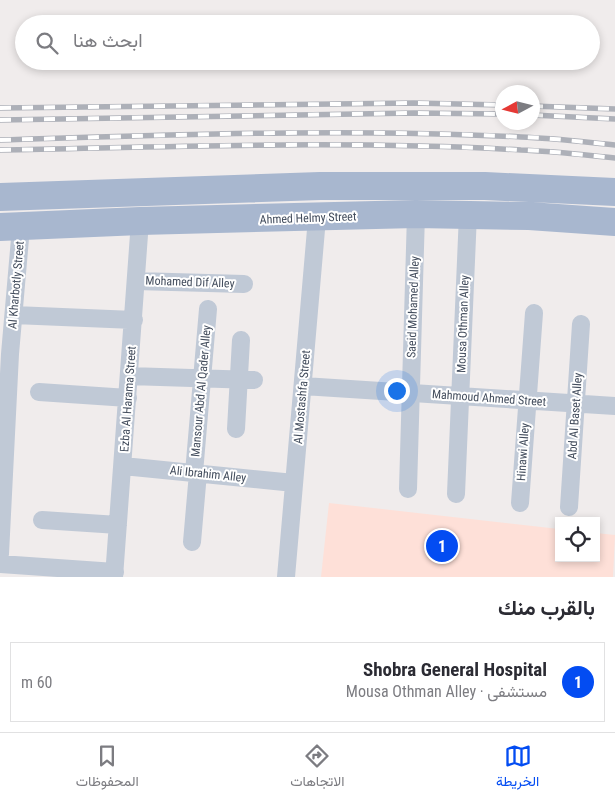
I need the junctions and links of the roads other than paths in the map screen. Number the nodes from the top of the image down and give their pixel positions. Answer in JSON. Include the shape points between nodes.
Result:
{"nodes":[{"id":1,"x":615,"y":192,"type":"edge"},
{"id":2,"x":0,"y":197,"type":"edge"},
{"id":3,"x":416,"y":214,"type":"junction"},
{"id":4,"x":468,"y":214,"type":"junction"},
{"id":5,"x":318,"y":218,"type":"junction"},
{"id":6,"x":140,"y":222,"type":"junction"},
{"id":7,"x":615,"y":222,"type":"edge"},
{"id":8,"x":10,"y":227,"type":"edge"},
{"id":9,"x":136,"y":281,"type":"junction"},
{"id":10,"x":244,"y":284,"type":"dead end"},
{"id":11,"x":208,"y":309,"type":"dead end"},
{"id":12,"x":534,"y":312,"type":"dead end"},
{"id":13,"x":14,"y":315,"type":"junction"},
{"id":14,"x":134,"y":320,"type":"junction"},
{"id":15,"x":581,"y":324,"type":"dead end"},
{"id":16,"x":241,"y":340,"type":"dead end"},
{"id":17,"x":5,"y":354,"type":"edge"},
{"id":18,"x":129,"y":376,"type":"junction"},
{"id":19,"x":202,"y":379,"type":"junction"},
{"id":20,"x":246,"y":380,"type":"junction"},
{"id":21,"x":303,"y":386,"type":"junction"},
{"id":22,"x":39,"y":392,"type":"dead end"},
{"id":23,"x":4,"y":393,"type":"edge"},
{"id":24,"x":410,"y":393,"type":"junction"},
{"id":25,"x":460,"y":396,"type":"junction"},
{"id":26,"x":128,"y":398,"type":"junction"},
{"id":27,"x":527,"y":401,"type":"junction"},
{"id":28,"x":576,"y":404,"type":"junction"},
{"id":29,"x":615,"y":406,"type":"edge"},
{"id":30,"x":236,"y":429,"type":"dead end"},
{"id":31,"x":123,"y":466,"type":"junction"},
{"id":32,"x":196,"y":473,"type":"junction"},
{"id":33,"x":2,"y":477,"type":"edge"},
{"id":34,"x":294,"y":483,"type":"junction"},
{"id":35,"x":408,"y":489,"type":"dead end"},
{"id":36,"x":456,"y":494,"type":"dead end"},
{"id":37,"x":520,"y":503,"type":"dead end"},
{"id":38,"x":569,"y":507,"type":"dead end"},
{"id":39,"x":42,"y":520,"type":"dead end"},
{"id":40,"x":118,"y":526,"type":"junction"},
{"id":41,"x":192,"y":542,"type":"dead end"},
{"id":42,"x":0,"y":554,"type":"edge"},
{"id":43,"x":0,"y":564,"type":"edge"},
{"id":44,"x":114,"y":575,"type":"edge"},
{"id":45,"x":286,"y":577,"type":"edge"}],
"edges":[{"from":1,"to":2,"type":"main road","via":[[485,186],[320,186]]},
{"from":3,"to":4,"type":"main road","name":"Ahmed Helmy Street"},
{"from":3,"to":5,"type":"main road","name":"Ahmed Helmy Street"},
{"from":3,"to":24,"type":"street","name":"Saeid Mohamed Alley"},
{"from":4,"to":7,"type":"main road","name":"Ahmed Helmy Street"},
{"from":4,"to":25,"type":"street","name":"Mousa Othman Alley"},
{"from":5,"to":6,"type":"main road","name":"Ahmed Helmy Street"},
{"from":5,"to":21,"type":"street","name":"Al Mostashfa Street"},
{"from":6,"to":8,"type":"main road","name":"Ahmed Helmy Street"},
{"from":6,"to":9,"type":"street","name":"Ezba Al Harama Street"},
{"from":8,"to":13,"type":"street","name":"Al Kharbotly Street"},
{"from":9,"to":10,"type":"street","name":"Mohamed Dif Alley"},
{"from":9,"to":14,"type":"street","name":"Ezba Al Harama Street"},
{"from":11,"to":19,"type":"street","name":"Mansour Abd Al Qader Alley"},
{"from":12,"to":27,"type":"street","name":"Hinawi Alley"},
{"from":13,"to":14,"type":"street"},
{"from":13,"to":17,"type":"street","name":"Al Kharbotly Street"},
{"from":14,"to":18,"type":"street","name":"Ezba Al Harama Street"},
{"from":15,"to":28,"type":"street","name":"Abd Al Baset Alley"},
{"from":16,"to":20,"type":"street"},
{"from":17,"to":23,"type":"street","name":"Al Kharbotly Street"},
{"from":18,"to":19,"type":"street"},
{"from":18,"to":26,"type":"street","name":"Ezba Al Harama Street"},
{"from":19,"to":20,"type":"street"},
{"from":19,"to":32,"type":"street","name":"Mansour Abd Al Qader Alley"},
{"from":20,"to":30,"type":"street"},
{"from":21,"to":24,"type":"street","name":"Mahmoud Ahmed Street"},
{"from":21,"to":34,"type":"street","name":"Al Mostashfa Street"},
{"from":22,"to":26,"type":"street"},
{"from":23,"to":33,"type":"street","name":"Al Kharbotly Street"},
{"from":24,"to":25,"type":"street","name":"Mahmoud Ahmed Street"},
{"from":24,"to":35,"type":"street","name":"Saeid Mohamed Alley"},
{"from":25,"to":27,"type":"street","name":"Mahmoud Ahmed Street"},
{"from":25,"to":36,"type":"street","name":"Mousa Othman Alley"},
{"from":26,"to":31,"type":"street","name":"Ezba Al Harama Street"},
{"from":27,"to":28,"type":"street","name":"Mahmoud Ahmed Street"},
{"from":27,"to":37,"type":"street","name":"Hinawi Alley"},
{"from":28,"to":29,"type":"street","name":"Mahmoud Ahmed Street"},
{"from":28,"to":38,"type":"street","name":"Abd Al Baset Alley"},
{"from":31,"to":32,"type":"street","name":"Ali Ibrahim Alley"},
{"from":31,"to":40,"type":"street","name":"Ezba Al Harama Street"},
{"from":32,"to":34,"type":"street","name":"Ali Ibrahim Alley"},
{"from":32,"to":41,"type":"street","name":"Mansour Abd Al Qader Alley"},
{"from":33,"to":42,"type":"street","name":"Al Kharbotly Street"},
{"from":34,"to":45,"type":"street","name":"Al Mostashfa Street"},
{"from":39,"to":40,"type":"street"},
{"from":40,"to":44,"type":"street","name":"Ezba Al Harama Street"},
{"from":43,"to":44,"type":"street"}]}
